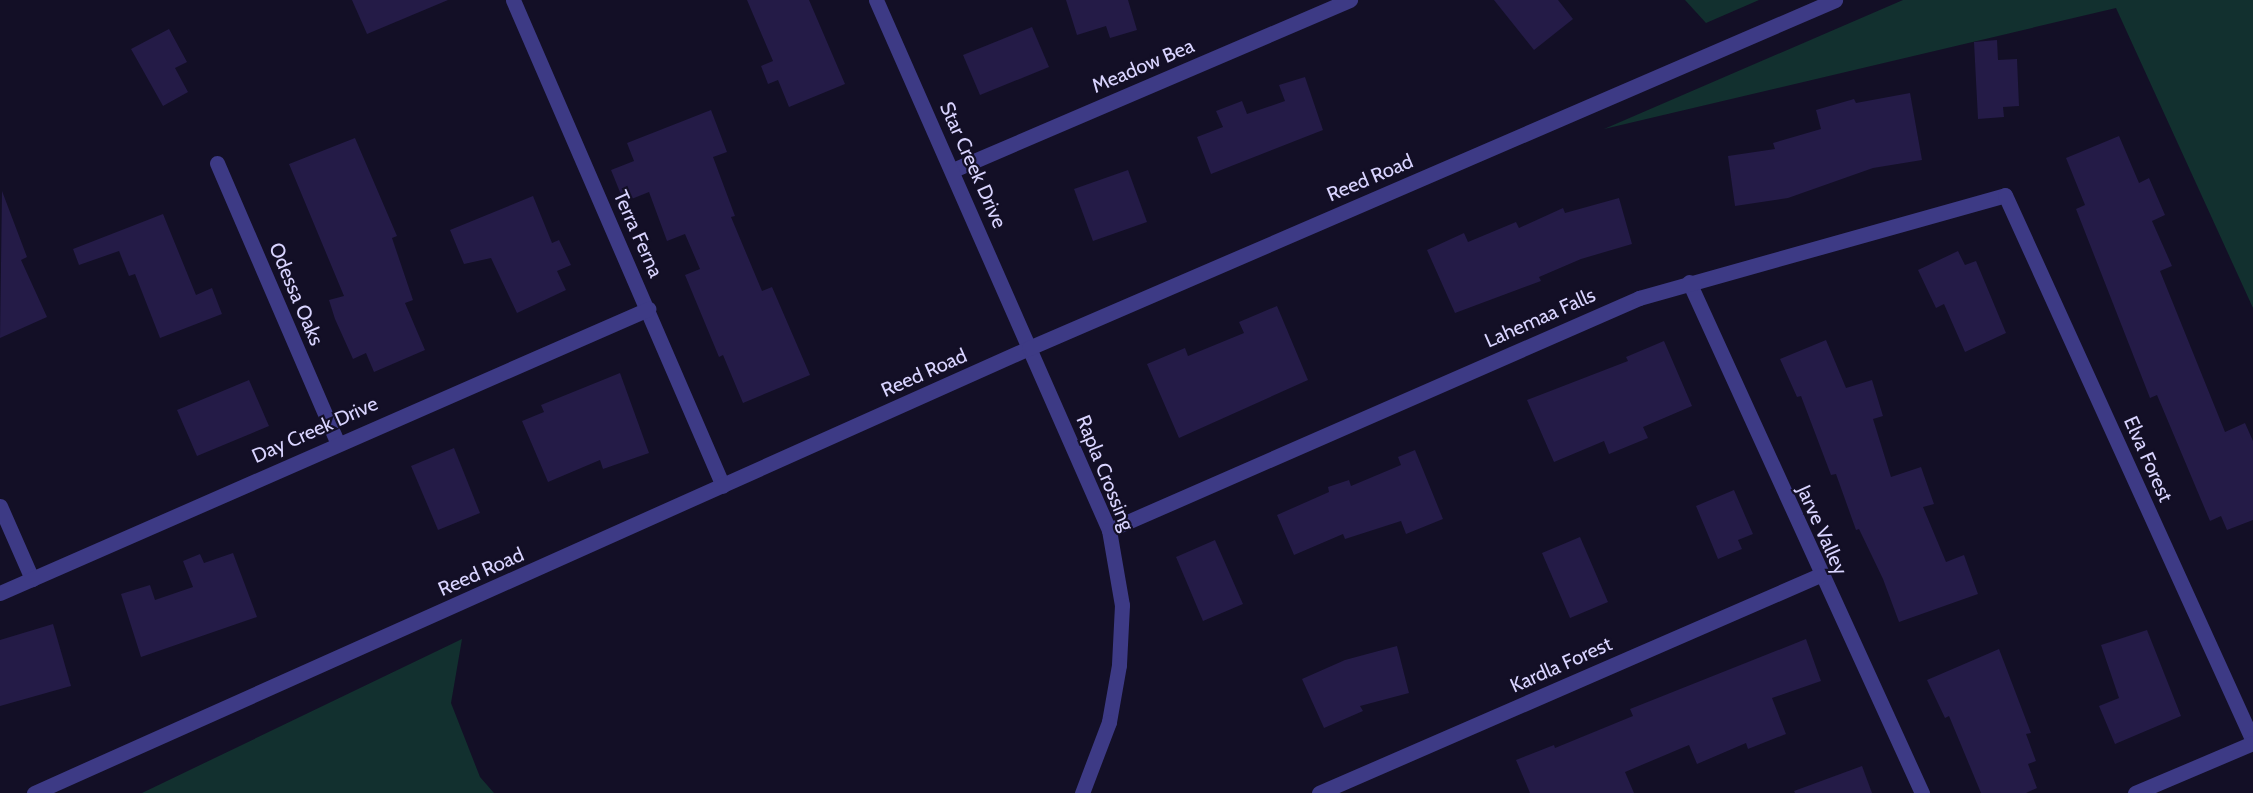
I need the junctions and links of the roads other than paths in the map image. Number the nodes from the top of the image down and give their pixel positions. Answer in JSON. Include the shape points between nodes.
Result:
{"nodes":[{"id":1,"x":513,"y":0,"type":"edge"},
{"id":2,"x":876,"y":0,"type":"edge"},
{"id":3,"x":1350,"y":0,"type":"edge"},
{"id":4,"x":1835,"y":0,"type":"edge"},
{"id":5,"x":217,"y":163,"type":"dead end"},
{"id":6,"x":953,"y":170,"type":"junction"},
{"id":7,"x":2005,"y":195,"type":"joint"},
{"id":8,"x":1689,"y":282,"type":"junction"},
{"id":9,"x":648,"y":309,"type":"junction"},
{"id":10,"x":1029,"y":348,"type":"junction"},
{"id":11,"x":337,"y":442,"type":"junction"},
{"id":12,"x":723,"y":486,"type":"junction"},
{"id":13,"x":0,"y":506,"type":"edge"},
{"id":14,"x":1109,"y":530,"type":"junction"},
{"id":15,"x":1820,"y":575,"type":"junction"},
{"id":16,"x":32,"y":579,"type":"junction"},
{"id":17,"x":0,"y":593,"type":"edge"},
{"id":18,"x":2253,"y":742,"type":"edge"},
{"id":19,"x":1085,"y":792,"type":"edge"},
{"id":20,"x":34,"y":793,"type":"edge"},
{"id":21,"x":1319,"y":793,"type":"edge"},
{"id":22,"x":1922,"y":793,"type":"edge"},
{"id":23,"x":2135,"y":793,"type":"edge"}],
"edges":[{"from":1,"to":9,"type":"street","name":"Terra Ferna"},
{"from":2,"to":6,"type":"street","name":"Star Creek Drive"},
{"from":3,"to":6,"type":"street","name":"Meadow Bea"},
{"from":4,"to":10,"type":"street","name":"Reed Road"},
{"from":5,"to":11,"type":"street","name":"Odessa Oaks"},
{"from":6,"to":10,"type":"street","name":"Star Creek Drive"},
{"from":7,"to":8,"type":"street","name":"Lahemaa Falls"},
{"from":7,"to":18,"type":"street","name":"Elva Forest"},
{"from":8,"to":14,"type":"street","name":"Lahemaa Falls","via":[[1639,298]]},
{"from":8,"to":15,"type":"street","name":"Jarve Valley"},
{"from":9,"to":11,"type":"street","name":"Day Creek Drive"},
{"from":9,"to":12,"type":"street","name":"Terra Ferna"},
{"from":10,"to":12,"type":"street","name":"Reed Road"},
{"from":10,"to":14,"type":"street","name":"Rapla Crossing"},
{"from":11,"to":16,"type":"street","name":"Day Creek Drive"},
{"from":12,"to":20,"type":"street","name":"Reed Road"},
{"from":13,"to":16,"type":"street"},
{"from":14,"to":19,"type":"street","name":"Rapla Crossing","via":[[1122,605],[1119,665],[1108,722]]},
{"from":15,"to":21,"type":"street","name":"Kardla Forest"},
{"from":15,"to":22,"type":"street","name":"Jarve Valley"},
{"from":16,"to":17,"type":"street","name":"Day Creek Drive"},
{"from":18,"to":23,"type":"street"}]}
